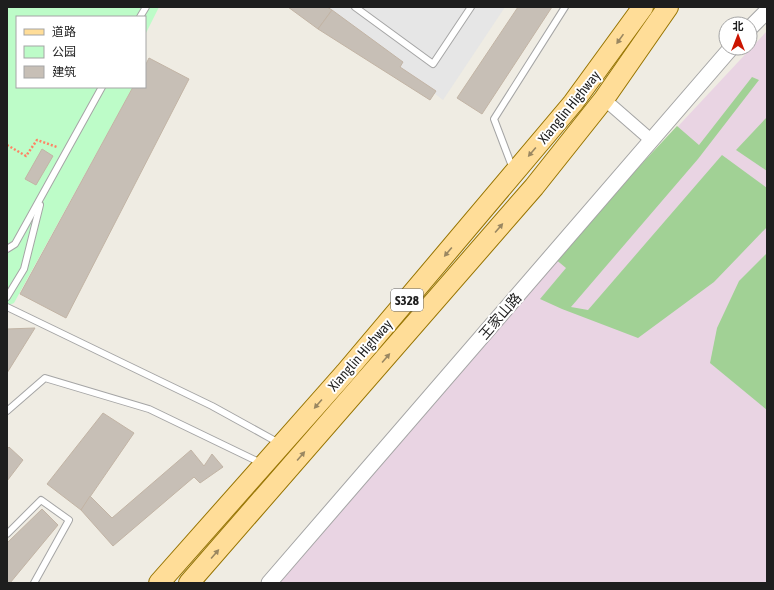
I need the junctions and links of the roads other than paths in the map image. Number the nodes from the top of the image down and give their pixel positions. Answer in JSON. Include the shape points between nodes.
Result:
{"nodes":[{"id":1,"x":146,"y":7,"type":"edge"},
{"id":2,"x":355,"y":7,"type":"edge"},
{"id":3,"x":472,"y":7,"type":"edge"},
{"id":4,"x":565,"y":7,"type":"edge"},
{"id":5,"x":643,"y":7,"type":"edge"},
{"id":6,"x":668,"y":7,"type":"edge"},
{"id":7,"x":767,"y":11,"type":"edge"},
{"id":8,"x":141,"y":16,"type":"edge"},
{"id":9,"x":758,"y":20,"type":"edge"},
{"id":10,"x":724,"y":56,"type":"edge"},
{"id":11,"x":101,"y":88,"type":"edge"},
{"id":12,"x":604,"y":99,"type":"junction"},
{"id":13,"x":651,"y":140,"type":"junction"},
{"id":14,"x":514,"y":173,"type":"junction"},
{"id":15,"x":42,"y":197,"type":"junction"},
{"id":16,"x":7,"y":249,"type":"edge"},
{"id":17,"x":7,"y":297,"type":"edge"},
{"id":18,"x":7,"y":307,"type":"edge"},
{"id":19,"x":7,"y":411,"type":"edge"},
{"id":20,"x":282,"y":444,"type":"junction"},
{"id":21,"x":264,"y":464,"type":"junction"},
{"id":22,"x":7,"y":534,"type":"edge"},
{"id":23,"x":34,"y":583,"type":"edge"},
{"id":24,"x":159,"y":583,"type":"edge"},
{"id":25,"x":189,"y":583,"type":"edge"},
{"id":26,"x":269,"y":583,"type":"edge"}],
"edges":[{"from":1,"to":8,"type":"lane"},
{"from":2,"to":3,"type":"lane","via":[[433,64]]},
{"from":4,"to":14,"type":"lane","via":[[494,119]]},
{"from":5,"to":14,"type":"main road","name":"Xianglin Highway","number":"S328","one_way":true,"via":[[583,91]]},
{"from":6,"to":12,"type":"main road","name":"Xianglin Highway","number":"S328"},
{"from":7,"to":9,"type":"street"},
{"from":10,"to":13,"type":"street","name":"王家山路"},
{"from":11,"to":15,"type":"lane"},
{"from":12,"to":13,"type":"street"},
{"from":25,"to":12,"type":"main road","name":"Xianglin Highway","number":"S328","one_way":true,"via":[[534,187]]},
{"from":13,"to":26,"type":"street","name":"王家山路"},
{"from":14,"to":20,"type":"main road","name":"Xianglin Highway","number":"S328","one_way":true},
{"from":15,"to":16,"type":"lane","via":[[15,244]]},
{"from":15,"to":17,"type":"lane","via":[[24,268]]},
{"from":18,"to":20,"type":"lane","via":[[212,406]]},
{"from":19,"to":21,"type":"lane","via":[[45,378],[149,409]]},
{"from":20,"to":21,"type":"main road","name":"Xianglin Highway","number":"S328"},
{"from":21,"to":24,"type":"main road","name":"Xianglin Highway","number":"S328"},
{"from":22,"to":23,"type":"lane","via":[[40,500],[69,520]]}]}
